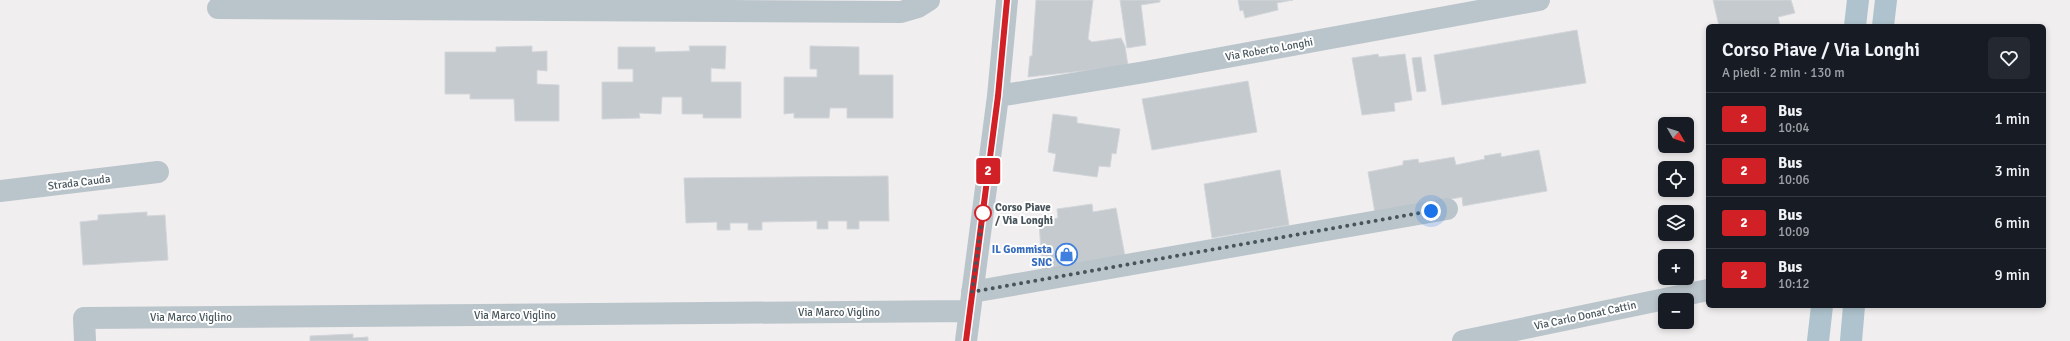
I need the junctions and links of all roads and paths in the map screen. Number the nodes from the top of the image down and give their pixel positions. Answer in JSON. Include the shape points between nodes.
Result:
{"nodes":[{"id":1,"x":929,"y":0,"type":"edge"},
{"id":2,"x":1007,"y":0,"type":"edge"},
{"id":3,"x":1539,"y":0,"type":"edge"},
{"id":4,"x":1886,"y":0,"type":"edge"},
{"id":5,"x":1858,"y":1,"type":"edge"},
{"id":6,"x":218,"y":8,"type":"dead end"},
{"id":7,"x":1855,"y":24,"type":"edge"},
{"id":8,"x":1883,"y":24,"type":"edge"},
{"id":9,"x":998,"y":96,"type":"junction"},
{"id":10,"x":158,"y":172,"type":"dead end"},
{"id":11,"x":0,"y":191,"type":"edge"},
{"id":12,"x":1447,"y":209,"type":"dead end"},
{"id":13,"x":1706,"y":290,"type":"edge"},
{"id":14,"x":971,"y":301,"type":"junction"},
{"id":15,"x":1822,"y":308,"type":"edge"},
{"id":16,"x":1854,"y":308,"type":"edge"},
{"id":17,"x":85,"y":341,"type":"edge"},
{"id":18,"x":966,"y":341,"type":"edge"},
{"id":19,"x":1463,"y":341,"type":"edge"},
{"id":20,"x":1818,"y":341,"type":"edge"},
{"id":21,"x":1851,"y":341,"type":"edge"}],
"edges":[{"from":1,"to":6,"type":"street","via":[[918,7],[901,12]]},
{"from":2,"to":9,"type":"street"},
{"from":3,"to":9,"type":"street","name":"Via Roberto Longhi","via":[[1145,72]]},
{"from":4,"to":8,"type":"main road"},
{"from":5,"to":7,"type":"main road"},
{"from":9,"to":14,"type":"street"},
{"from":10,"to":11,"type":"street","name":"Strada Cauda"},
{"from":12,"to":14,"type":"street"},
{"from":13,"to":19,"type":"street","name":"Via Carlo Donat Cattin"},
{"from":14,"to":17,"type":"street","name":"Via Marco Viglino","via":[[84,318]]},
{"from":14,"to":18,"type":"street"},
{"from":15,"to":20,"type":"main road"},
{"from":16,"to":21,"type":"main road"}]}
